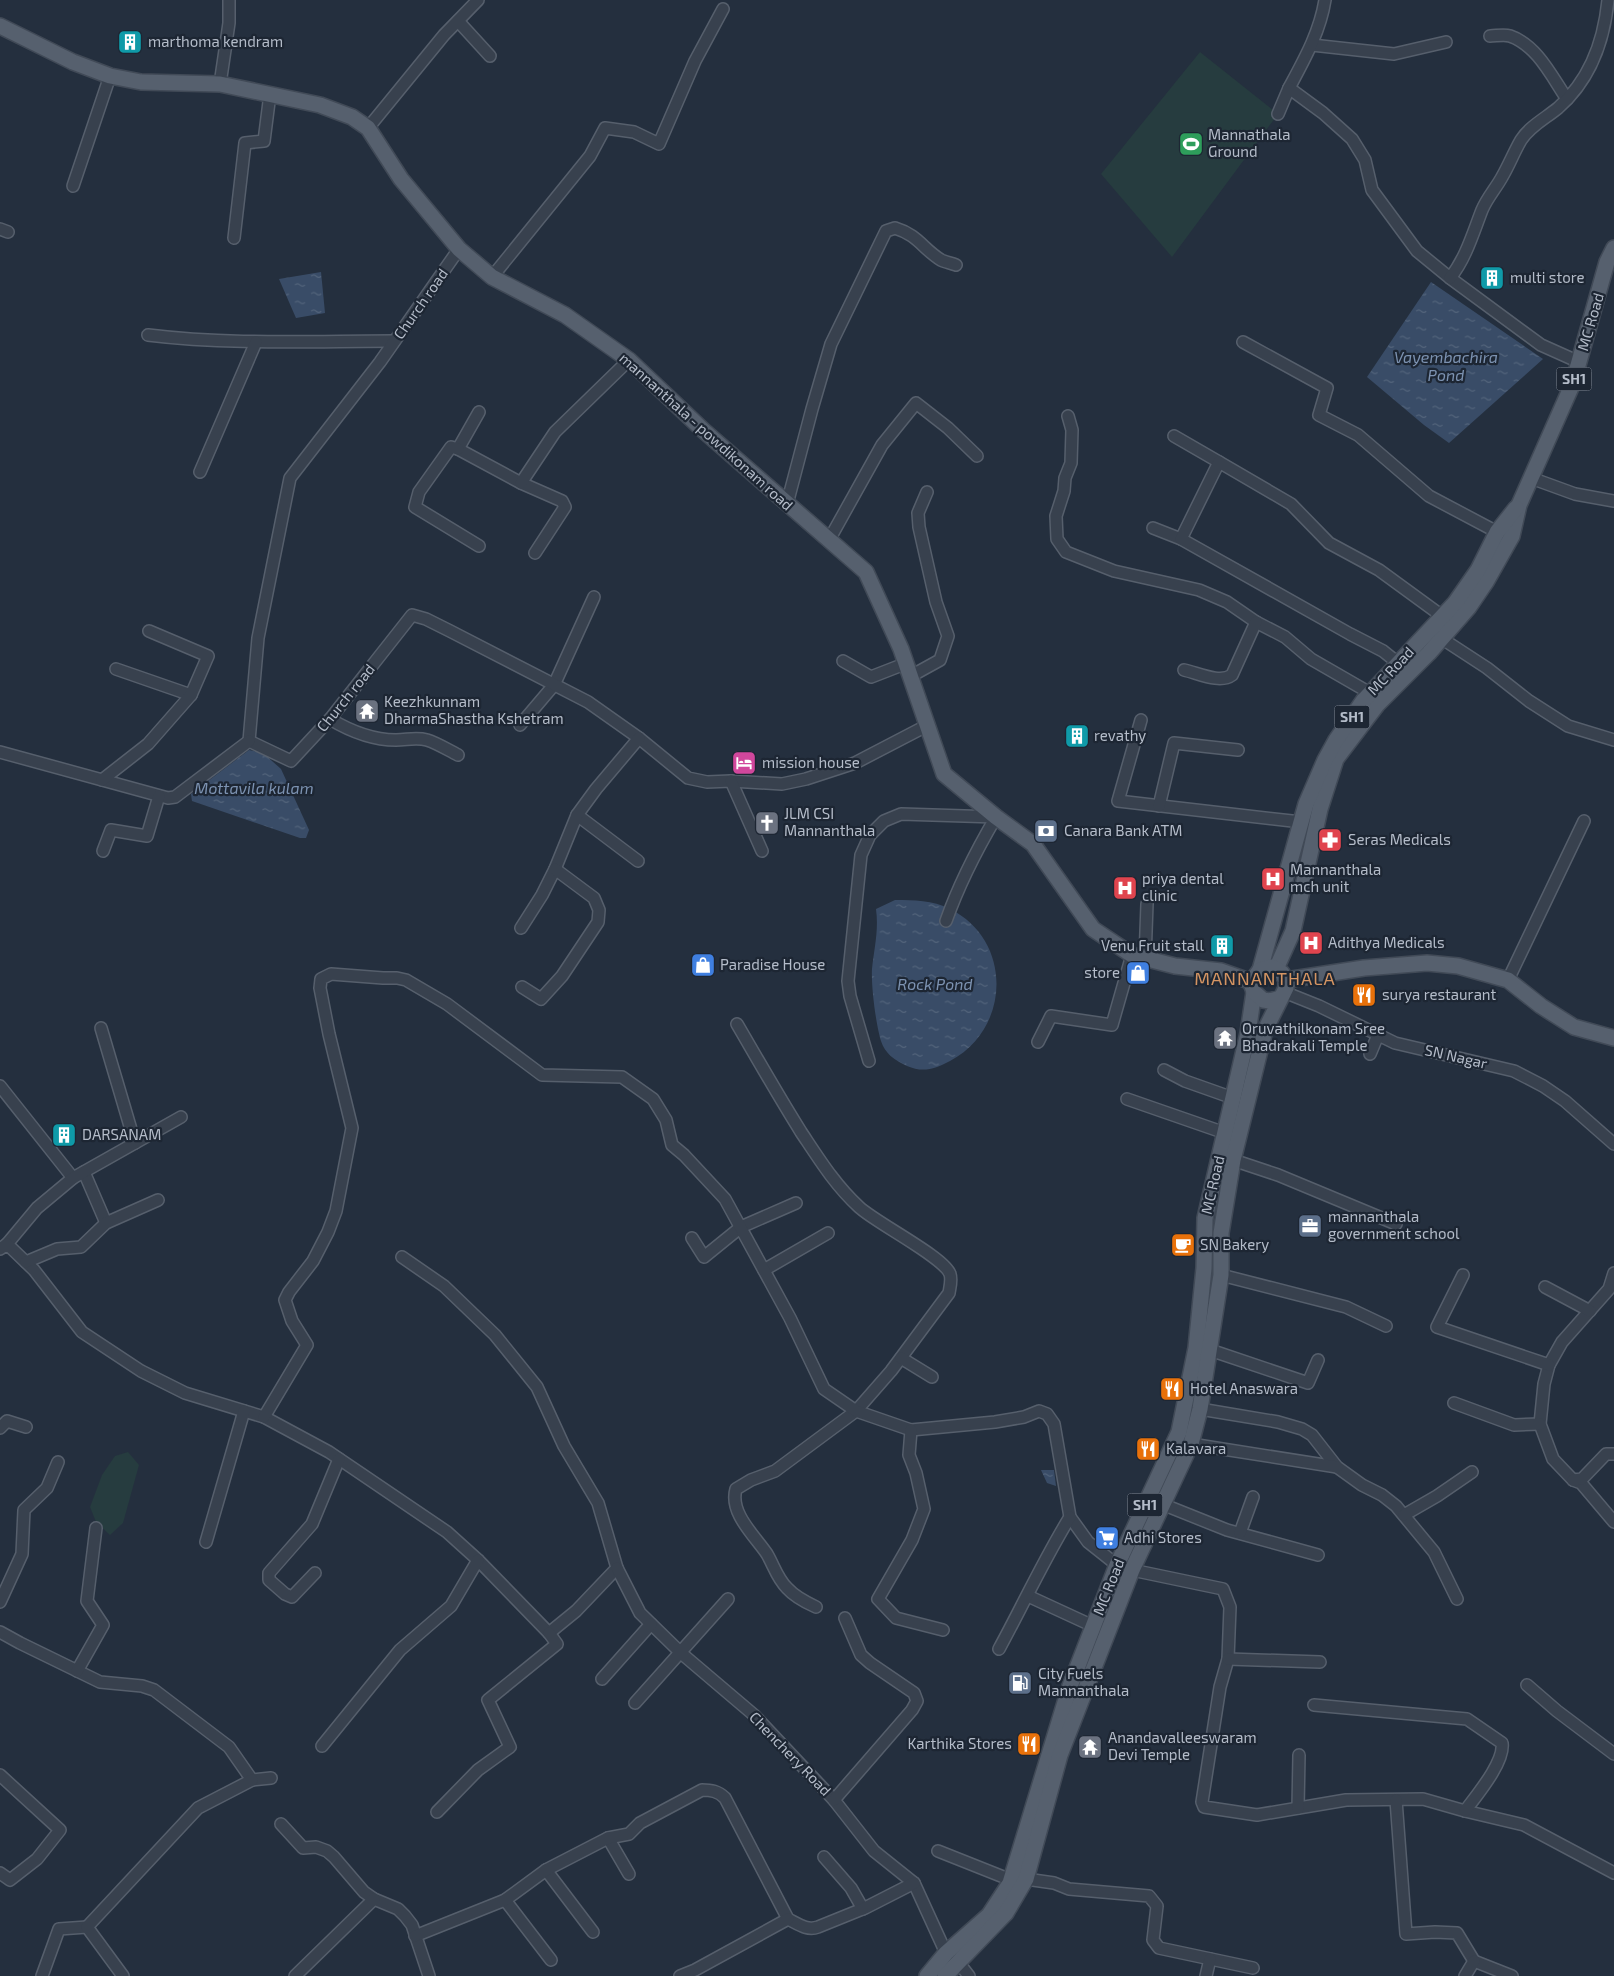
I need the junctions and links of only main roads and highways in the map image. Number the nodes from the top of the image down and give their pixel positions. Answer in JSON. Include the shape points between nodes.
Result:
{"nodes":[{"id":1,"x":1,"y":29,"type":"edge"},
{"id":2,"x":1614,"y":248,"type":"edge"},
{"id":3,"x":1519,"y":505,"type":"junction"},
{"id":4,"x":1256,"y":981,"type":"junction"},
{"id":5,"x":1281,"y":985,"type":"junction"},
{"id":6,"x":1614,"y":1038,"type":"edge"},
{"id":7,"x":1203,"y":1349,"type":"junction"},
{"id":8,"x":1018,"y":1880,"type":"junction"},
{"id":9,"x":927,"y":1976,"type":"edge"},
{"id":10,"x":946,"y":1976,"type":"edge"}],
"edges":[{"from":1,"to":4,"type":"main road","name":"mannanthala - powdikonam road","via":[[110,76],[141,82],[220,84],[270,94],[337,110],[368,128],[401,179],[459,249],[492,277],[565,315],[629,360],[704,431],[866,572],[909,670],[944,774],[1033,844],[1093,929],[1139,957],[1175,966],[1221,971]]},
{"from":2,"to":3,"type":"main road","name":"MC Road","number":"SH1","via":[[1607,262],[1573,383]]},
{"from":3,"to":4,"type":"main road","name":"MC Road","number":"SH1","via":[[1497,532],[1478,570],[1455,602],[1370,693],[1336,740],[1306,804]]},
{"from":3,"to":5,"type":"main road","name":"MC Road","number":"SH1","via":[[1512,536],[1469,606],[1429,653],[1377,705],[1336,759],[1320,808]]},
{"from":4,"to":5,"type":"main road","via":[[1270,967]]},
{"from":4,"to":5,"type":"main road","name":"mannanthala - powdikonam road","via":[[1263,1000],[1270,1001]]},
{"from":4,"to":7,"type":"main road","name":"MC Road","number":"SH1","via":[[1248,1033],[1205,1218]]},
{"from":5,"to":6,"type":"main road","via":[[1364,968],[1427,963],[1458,966],[1508,980],[1574,1027]]},
{"from":5,"to":7,"type":"main road","name":"MC Road","number":"SH1","via":[[1265,1030],[1233,1160],[1221,1234],[1221,1275]]},
{"from":7,"to":8,"type":"main road","name":"MC Road","number":"SH1","via":[[1180,1432],[1117,1565],[1070,1686]]},
{"from":7,"to":8,"type":"main road","name":"MC Road","number":"SH1","via":[[1200,1409],[1191,1444],[1132,1570],[1060,1755]]},
{"from":8,"to":9,"type":"main road","name":"MC Road","number":"SH1","via":[[989,1916],[946,1953]]},
{"from":8,"to":10,"type":"main road","name":"MC Road","number":"SH1","via":[[1006,1913]]}]}
